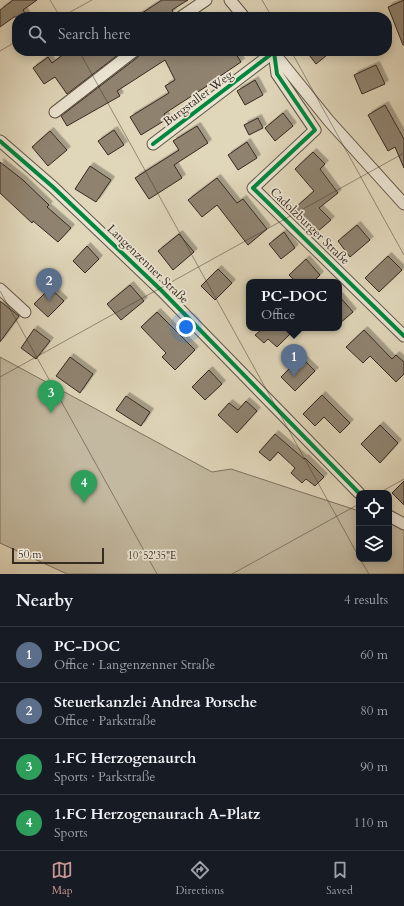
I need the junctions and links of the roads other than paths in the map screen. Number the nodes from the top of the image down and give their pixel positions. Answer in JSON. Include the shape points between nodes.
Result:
{"nodes":[{"id":1,"x":206,"y":0,"type":"edge"},
{"id":2,"x":230,"y":0,"type":"edge"},
{"id":3,"x":188,"y":12,"type":"edge"},
{"id":4,"x":240,"y":12,"type":"edge"},
{"id":5,"x":128,"y":56,"type":"edge"},
{"id":6,"x":268,"y":56,"type":"edge"},
{"id":7,"x":274,"y":56,"type":"edge"},
{"id":8,"x":276,"y":56,"type":"edge"},
{"id":9,"x":55,"y":112,"type":"dead end"},
{"id":10,"x":0,"y":141,"type":"edge"},
{"id":11,"x":153,"y":144,"type":"dead end"},
{"id":12,"x":404,"y":204,"type":"edge"},
{"id":13,"x":0,"y":289,"type":"edge"},
{"id":14,"x":26,"y":312,"type":"dead end"},
{"id":15,"x":404,"y":336,"type":"edge"},
{"id":16,"x":356,"y":490,"type":"edge"},
{"id":17,"x":392,"y":518,"type":"edge"},
{"id":18,"x":404,"y":524,"type":"edge"}],
"edges":[{"from":1,"to":3,"type":"street"},
{"from":2,"to":4,"type":"street"},
{"from":5,"to":9,"type":"street"},
{"from":6,"to":11,"type":"street","name":"Burgstaller Weg"},
{"from":7,"to":15,"type":"street","name":"Cadolzburger Straße","via":[[277,74],[315,130],[253,188]]},
{"from":8,"to":12,"type":"street"},
{"from":10,"to":16,"type":"street","name":"Langenzenner Straße","via":[[53,187],[162,291]]},
{"from":13,"to":14,"type":"street"},
{"from":17,"to":18,"type":"street"}]}
